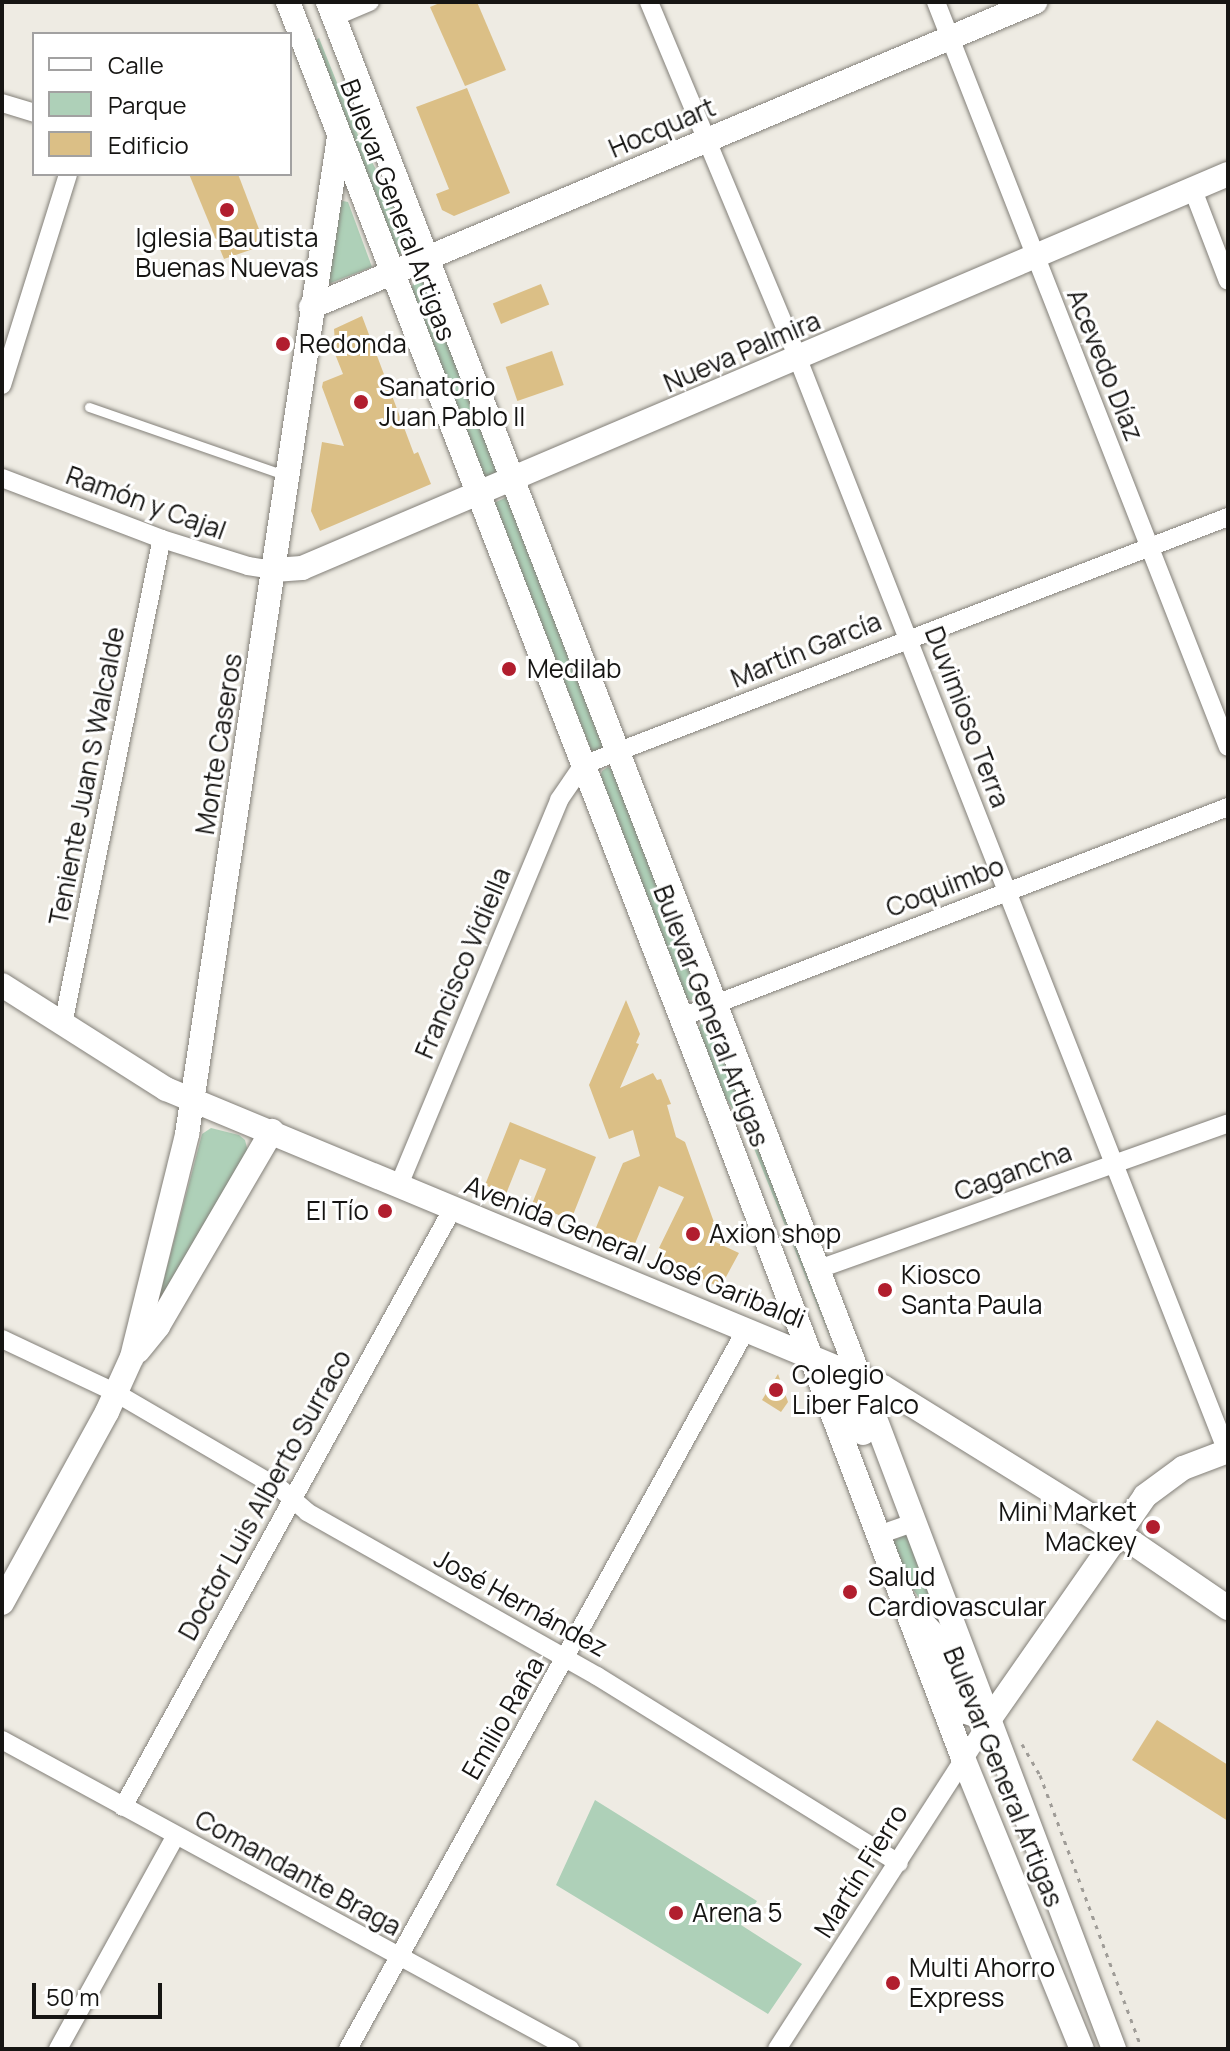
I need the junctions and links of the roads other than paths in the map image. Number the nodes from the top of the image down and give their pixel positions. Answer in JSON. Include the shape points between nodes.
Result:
{"nodes":[{"id":1,"x":288,"y":2,"type":"edge"},
{"id":2,"x":370,"y":2,"type":"edge"},
{"id":3,"x":649,"y":2,"type":"edge"},
{"id":4,"x":936,"y":2,"type":"edge"},
{"id":5,"x":1035,"y":2,"type":"edge"},
{"id":6,"x":331,"y":10,"type":"edge"},
{"id":7,"x":295,"y":34,"type":"edge"},
{"id":8,"x":950,"y":37,"type":"junction"},
{"id":9,"x":2,"y":103,"type":"edge"},
{"id":10,"x":32,"y":112,"type":"edge"},
{"id":11,"x":339,"y":135,"type":"junction"},
{"id":12,"x":706,"y":139,"type":"junction"},
{"id":13,"x":386,"y":148,"type":"junction"},
{"id":14,"x":1228,"y":174,"type":"edge"},
{"id":15,"x":67,"y":176,"type":"edge"},
{"id":16,"x":1193,"y":190,"type":"junction"},
{"id":17,"x":1034,"y":257,"type":"junction"},
{"id":18,"x":427,"y":258,"type":"junction"},
{"id":19,"x":392,"y":273,"type":"junction"},
{"id":20,"x":1228,"y":281,"type":"edge"},
{"id":21,"x":311,"y":307,"type":"junction"},
{"id":22,"x":798,"y":359,"type":"junction"},
{"id":23,"x":2,"y":385,"type":"edge"},
{"id":24,"x":89,"y":407,"type":"dead end"},
{"id":25,"x":288,"y":477,"type":"junction"},
{"id":26,"x":2,"y":478,"type":"edge"},
{"id":27,"x":513,"y":479,"type":"junction"},
{"id":28,"x":477,"y":494,"type":"junction"},
{"id":29,"x":1228,"y":517,"type":"edge"},
{"id":30,"x":162,"y":539,"type":"junction"},
{"id":31,"x":1149,"y":546,"type":"junction"},
{"id":32,"x":274,"y":570,"type":"junction"},
{"id":33,"x":908,"y":637,"type":"junction"},
{"id":34,"x":1228,"y":747,"type":"edge"},
{"id":35,"x":618,"y":752,"type":"junction"},
{"id":36,"x":583,"y":765,"type":"junction"},
{"id":37,"x":1228,"y":807,"type":"edge"},
{"id":38,"x":1008,"y":891,"type":"junction"},
{"id":39,"x":2,"y":985,"type":"edge"},
{"id":40,"x":714,"y":1005,"type":"junction"},
{"id":41,"x":682,"y":1017,"type":"junction"},
{"id":42,"x":63,"y":1024,"type":"junction"},
{"id":43,"x":193,"y":1099,"type":"junction"},
{"id":44,"x":721,"y":1120,"type":"junction"},
{"id":45,"x":1228,"y":1123,"type":"edge"},
{"id":46,"x":272,"y":1131,"type":"junction"},
{"id":47,"x":1114,"y":1164,"type":"junction"},
{"id":48,"x":399,"y":1185,"type":"junction"},
{"id":49,"x":453,"y":1208,"type":"junction"},
{"id":50,"x":816,"y":1270,"type":"junction"},
{"id":51,"x":747,"y":1328,"type":"junction"},
{"id":52,"x":2,"y":1339,"type":"edge"},
{"id":53,"x":811,"y":1355,"type":"junction"},
{"id":54,"x":132,"y":1357,"type":"junction"},
{"id":55,"x":859,"y":1376,"type":"junction"},
{"id":56,"x":116,"y":1393,"type":"junction"},
{"id":57,"x":1228,"y":1452,"type":"edge"},
{"id":58,"x":897,"y":1483,"type":"junction"},
{"id":59,"x":292,"y":1499,"type":"junction"},
{"id":60,"x":912,"y":1523,"type":"junction"},
{"id":61,"x":1117,"y":1532,"type":"junction"},
{"id":62,"x":878,"y":1535,"type":"junction"},
{"id":63,"x":2,"y":1603,"type":"edge"},
{"id":64,"x":903,"y":1603,"type":"junction"},
{"id":65,"x":1228,"y":1608,"type":"edge"},
{"id":66,"x":567,"y":1659,"type":"junction"},
{"id":67,"x":989,"y":1720,"type":"junction"},
{"id":68,"x":2,"y":1740,"type":"edge"},
{"id":69,"x":963,"y":1758,"type":"junction"},
{"id":70,"x":123,"y":1807,"type":"junction"},
{"id":71,"x":176,"y":1835,"type":"junction"},
{"id":72,"x":899,"y":1863,"type":"junction"},
{"id":73,"x":398,"y":1957,"type":"junction"},
{"id":74,"x":58,"y":2049,"type":"edge"},
{"id":75,"x":348,"y":2049,"type":"edge"},
{"id":76,"x":570,"y":2049,"type":"edge"},
{"id":77,"x":777,"y":2049,"type":"edge"},
{"id":78,"x":1082,"y":2049,"type":"edge"},
{"id":79,"x":1114,"y":2049,"type":"edge"}],
"edges":[{"from":1,"to":7,"type":"street","name":"Bulevar General Artigas"},
{"from":2,"to":6,"type":"street"},
{"from":3,"to":12,"type":"street","name":"Duvimioso Terra"},
{"from":4,"to":8,"type":"street","name":"Acevedo Díaz"},
{"from":5,"to":8,"type":"street","name":"Hocquart"},
{"from":6,"to":13,"type":"street","name":"Bulevar General Artigas"},
{"from":7,"to":11,"type":"street","name":"Bulevar General Artigas"},
{"from":7,"to":13,"type":"street","via":[[312,30],[324,36],[360,122]]},
{"from":8,"to":12,"type":"street","name":"Hocquart"},
{"from":8,"to":17,"type":"street","name":"Acevedo Díaz"},
{"from":9,"to":10,"type":"street"},
{"from":11,"to":19,"type":"street","name":"Bulevar General Artigas"},
{"from":11,"to":21,"type":"street","name":"Monte Caseros"},
{"from":12,"to":18,"type":"street","name":"Hocquart"},
{"from":12,"to":22,"type":"street","name":"Duvimioso Terra"},
{"from":13,"to":18,"type":"street","name":"Bulevar General Artigas"},
{"from":14,"to":16,"type":"street","name":"Nueva Palmira"},
{"from":15,"to":23,"type":"street"},
{"from":16,"to":17,"type":"street","name":"Nueva Palmira"},
{"from":16,"to":20,"type":"street"},
{"from":17,"to":22,"type":"street","name":"Nueva Palmira"},
{"from":17,"to":31,"type":"street","name":"Acevedo Díaz"},
{"from":18,"to":19,"type":"street","name":"Hocquart"},
{"from":18,"to":27,"type":"street","name":"Bulevar General Artigas"},
{"from":19,"to":21,"type":"street","name":"Hocquart"},
{"from":19,"to":28,"type":"street","name":"Bulevar General Artigas"},
{"from":21,"to":25,"type":"street","name":"Monte Caseros"},
{"from":22,"to":27,"type":"street","name":"Nueva Palmira"},
{"from":22,"to":33,"type":"street","name":"Duvimioso Terra"},
{"from":24,"to":25,"type":"lane"},
{"from":25,"to":32,"type":"street","name":"Monte Caseros"},
{"from":26,"to":30,"type":"street","name":"Ramón y Cajal"},
{"from":27,"to":28,"type":"street","name":"Nueva Palmira"},
{"from":27,"to":35,"type":"street","name":"Bulevar General Artigas"},
{"from":28,"to":32,"type":"street","name":"Nueva Palmira","via":[[302,568]]},
{"from":28,"to":36,"type":"street","name":"Bulevar General Artigas"},
{"from":29,"to":31,"type":"street","name":"Martín García"},
{"from":30,"to":32,"type":"street","name":"Ramón y Cajal"},
{"from":30,"to":42,"type":"street","name":"Teniente Juan S Walcalde"},
{"from":31,"to":33,"type":"street","name":"Martín García"},
{"from":31,"to":34,"type":"street","name":"Acevedo Díaz"},
{"from":32,"to":43,"type":"street","name":"Monte Caseros"},
{"from":33,"to":35,"type":"street","name":"Martín García"},
{"from":33,"to":38,"type":"street","name":"Duvimioso Terra"},
{"from":35,"to":36,"type":"street","name":"Martín García"},
{"from":35,"to":40,"type":"street","name":"Bulevar General Artigas"},
{"from":36,"to":41,"type":"street","name":"Bulevar General Artigas"},
{"from":36,"to":48,"type":"street","name":"Francisco Vidiella","via":[[559,800]]},
{"from":37,"to":38,"type":"street","name":"Coquimbo"},
{"from":38,"to":40,"type":"street","name":"Coquimbo"},
{"from":38,"to":47,"type":"street","name":"Duvimioso Terra"},
{"from":39,"to":42,"type":"street","name":"Avenida General José Garibaldi"},
{"from":40,"to":41,"type":"street","name":"Coquimbo"},
{"from":40,"to":50,"type":"street","name":"Bulevar General Artigas"},
{"from":41,"to":44,"type":"street","name":"Bulevar General Artigas"},
{"from":42,"to":43,"type":"street","name":"Avenida General José Garibaldi","via":[[166,1089]]},
{"from":43,"to":46,"type":"street","name":"Avenida General José Garibaldi"},
{"from":43,"to":54,"type":"street","name":"Monte Caseros"},
{"from":44,"to":53,"type":"street","name":"Bulevar General Artigas"},
{"from":44,"to":55,"type":"street","via":[[747,1149],[824,1343]]},
{"from":45,"to":47,"type":"street","name":"Cagancha"},
{"from":46,"to":48,"type":"street","name":"Avenida General José Garibaldi"},
{"from":46,"to":54,"type":"street","name":"Monte Caseros","via":[[158,1326]]},
{"from":47,"to":50,"type":"street","name":"Cagancha"},
{"from":47,"to":57,"type":"street","name":"Duvimioso Terra"},
{"from":48,"to":49,"type":"street","name":"Avenida General José Garibaldi"},
{"from":49,"to":51,"type":"street","name":"Avenida General José Garibaldi"},
{"from":49,"to":59,"type":"street","name":"Doctor Luis Alberto Surraco"},
{"from":50,"to":55,"type":"street","name":"Bulevar General Artigas"},
{"from":51,"to":53,"type":"street","name":"Avenida General José Garibaldi"},
{"from":51,"to":66,"type":"street","name":"Emilio Raña"},
{"from":52,"to":56,"type":"street","name":"José Hernández"},
{"from":53,"to":55,"type":"street","name":"Avenida General José Garibaldi"},
{"from":53,"to":58,"type":"street","via":[[843,1385],[875,1464]]},
{"from":53,"to":62,"type":"street","name":"Bulevar General Artigas"},
{"from":54,"to":56,"type":"street","name":"Monte Caseros"},
{"from":55,"to":58,"type":"street","name":"Bulevar General Artigas"},
{"from":55,"to":61,"type":"street","name":"Avenida General José Garibaldi"},
{"from":56,"to":59,"type":"street","name":"José Hernández"},
{"from":56,"to":63,"type":"street","name":"Monte Caseros"},
{"from":57,"to":61,"type":"street","via":[[1165,1479]]},
{"from":58,"to":60,"type":"street","name":"Bulevar General Artigas"},
{"from":59,"to":66,"type":"street","name":"José Hernández"},
{"from":59,"to":70,"type":"street","name":"Doctor Luis Alberto Surraco"},
{"from":60,"to":62,"type":"street"},
{"from":60,"to":67,"type":"street","name":"Bulevar General Artigas"},
{"from":61,"to":65,"type":"street","name":"Avenida General José Garibaldi"},
{"from":61,"to":67,"type":"street"},
{"from":62,"to":64,"type":"street","name":"Bulevar General Artigas"},
{"from":64,"to":67,"type":"street","via":[[934,1635],[966,1712]]},
{"from":64,"to":69,"type":"street","name":"Bulevar General Artigas"},
{"from":66,"to":72,"type":"street","name":"José Hernández"},
{"from":66,"to":73,"type":"street","name":"Emilio Raña"},
{"from":67,"to":69,"type":"street","name":"Martín Fierro"},
{"from":67,"to":79,"type":"street","name":"Bulevar General Artigas"},
{"from":68,"to":70,"type":"street","name":"Comandante Braga"},
{"from":69,"to":72,"type":"street","name":"Martín Fierro"},
{"from":69,"to":78,"type":"street","name":"Bulevar General Artigas"},
{"from":70,"to":71,"type":"street","name":"Comandante Braga"},
{"from":71,"to":73,"type":"street","name":"Comandante Braga"},
{"from":71,"to":74,"type":"street"},
{"from":72,"to":77,"type":"street","name":"Martín Fierro"},
{"from":73,"to":75,"type":"street","name":"Emilio Raña"},
{"from":73,"to":76,"type":"street","name":"Comandante Braga"}]}
